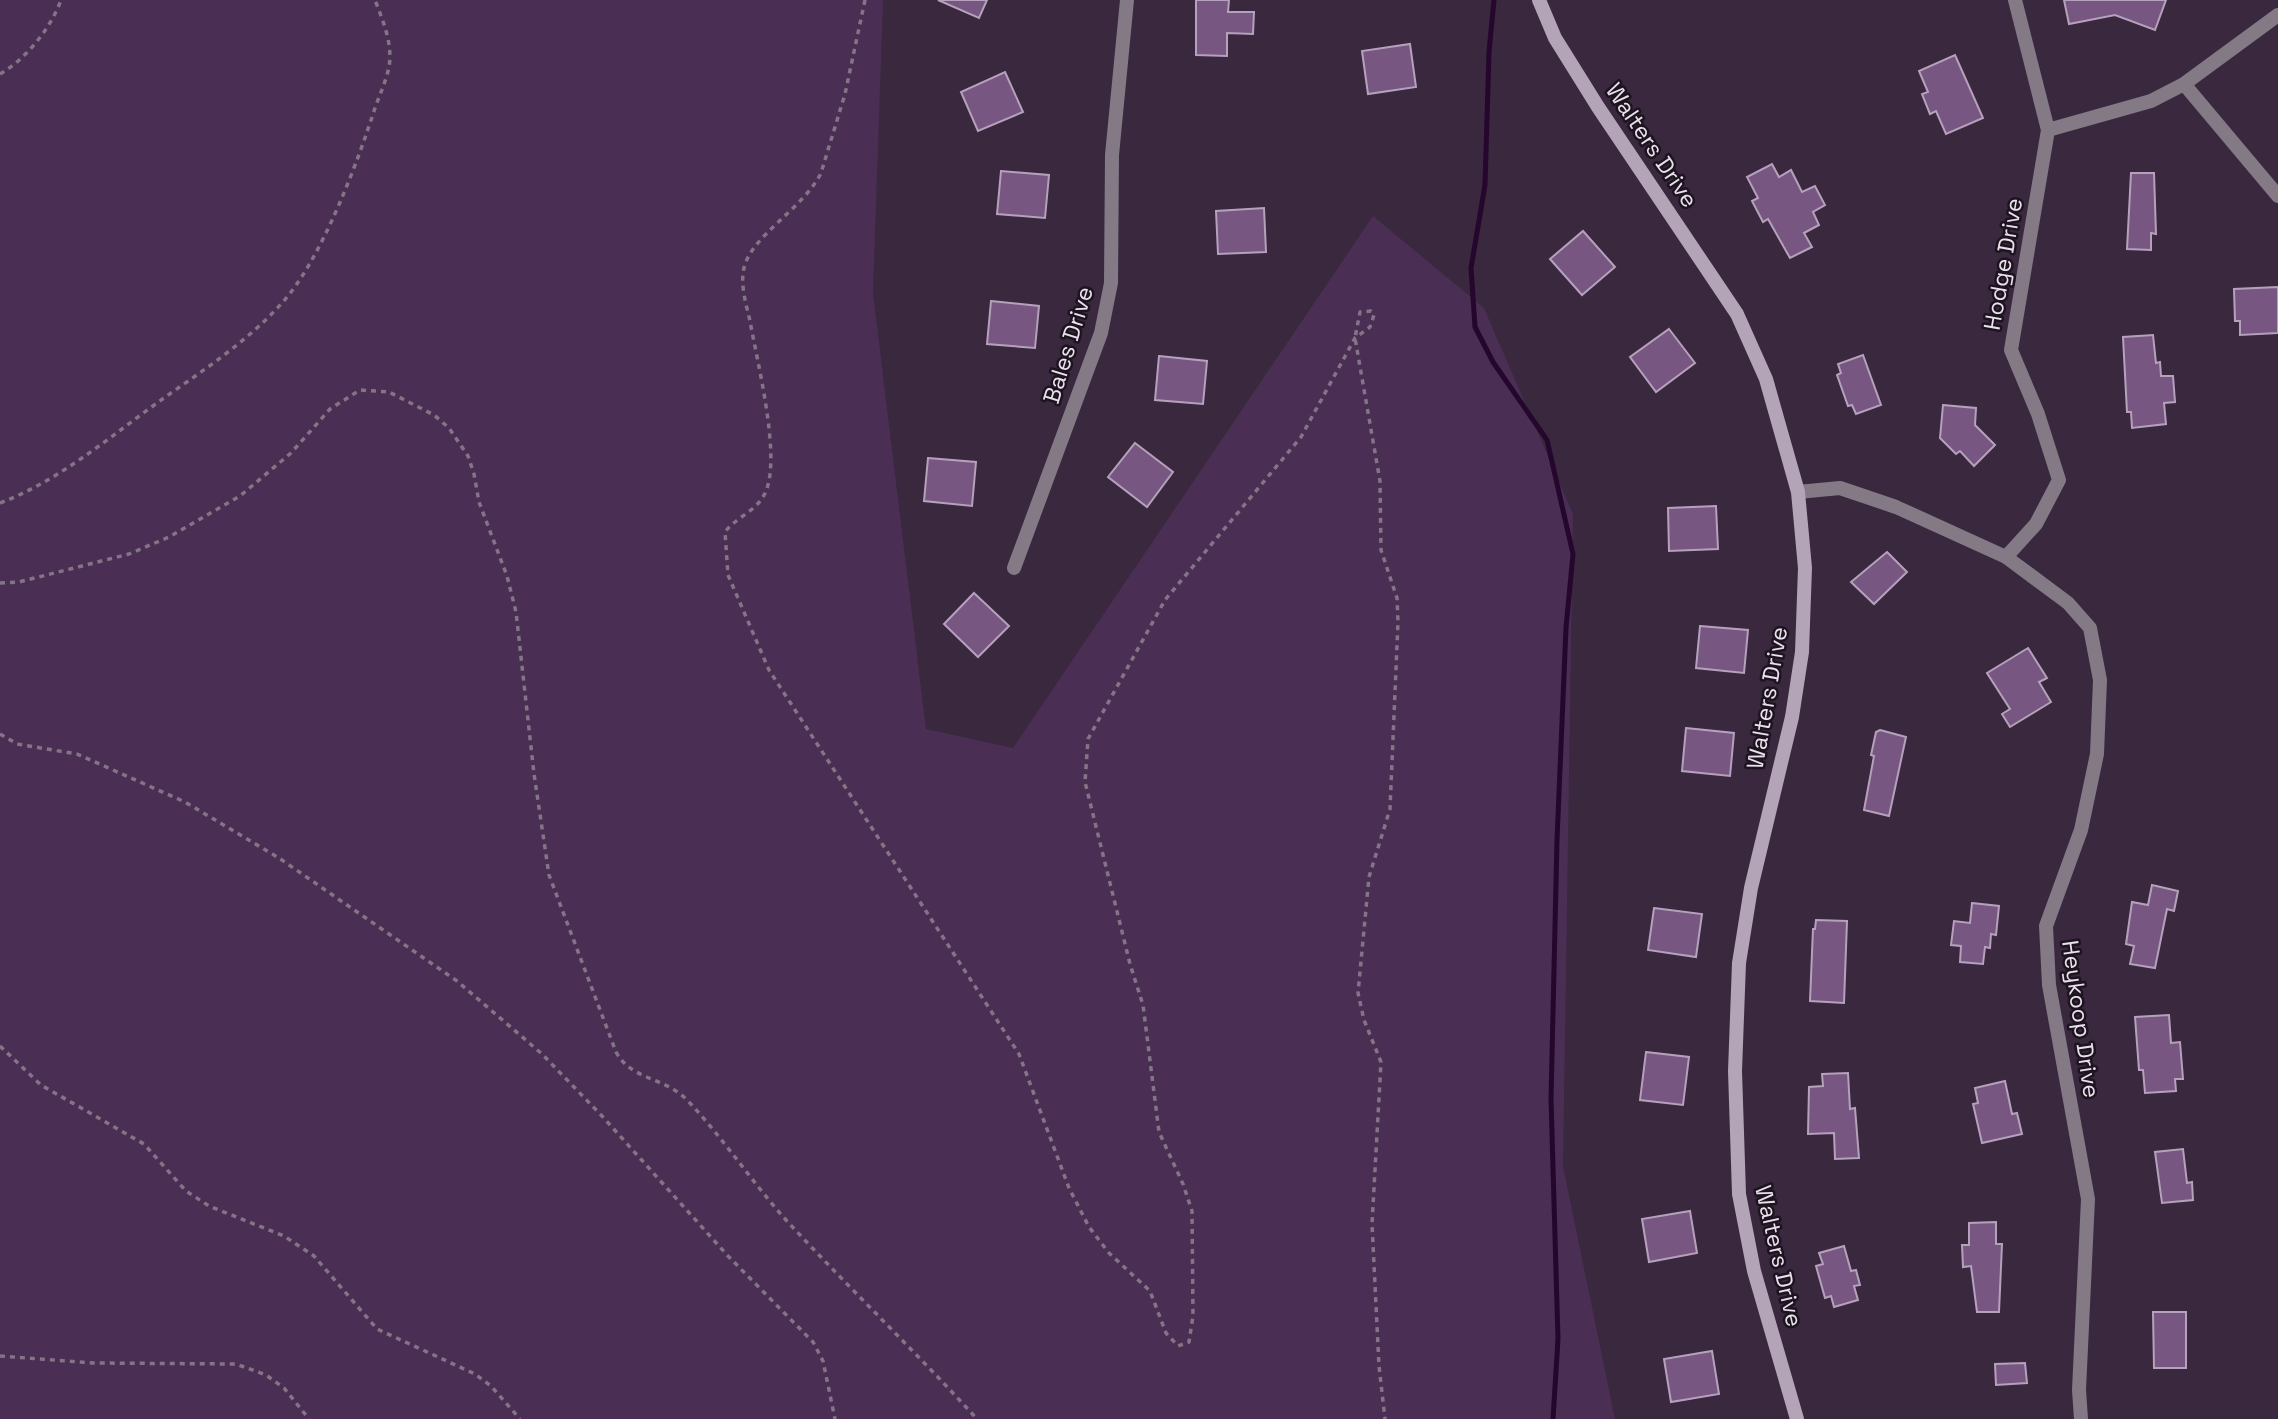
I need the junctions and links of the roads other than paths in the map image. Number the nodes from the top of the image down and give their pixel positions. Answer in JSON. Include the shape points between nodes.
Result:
{"nodes":[{"id":1,"x":1127,"y":0,"type":"edge"},
{"id":2,"x":1539,"y":0,"type":"edge"},
{"id":3,"x":2015,"y":0,"type":"edge"},
{"id":4,"x":2278,"y":15,"type":"edge"},
{"id":5,"x":2184,"y":84,"type":"junction"},
{"id":6,"x":2048,"y":130,"type":"junction"},
{"id":7,"x":2278,"y":196,"type":"edge"},
{"id":8,"x":1798,"y":492,"type":"junction"},
{"id":9,"x":2006,"y":557,"type":"junction"},
{"id":10,"x":1014,"y":568,"type":"dead end"},
{"id":11,"x":1797,"y":1419,"type":"edge"},
{"id":12,"x":2081,"y":1419,"type":"edge"}],
"edges":[{"from":1,"to":10,"type":"street","name":"Bales Drive","via":[[1112,155],[1111,283],[1101,333]]},
{"from":2,"to":8,"type":"street","name":"Walters Drive","via":[[1555,38],[1598,107],[1737,314],[1766,379]]},
{"from":3,"to":6,"type":"street","name":"Hodge Drive"},
{"from":4,"to":5,"type":"street"},
{"from":5,"to":6,"type":"street","via":[[2151,100]]},
{"from":5,"to":7,"type":"street"},
{"from":6,"to":9,"type":"street","name":"Hodge Drive","via":[[2011,350],[2059,480],[2036,524]]},
{"from":8,"to":9,"type":"street","name":"Heykoop Drive","via":[[1840,488],[1896,507]]},
{"from":8,"to":11,"type":"street","name":"Walters Drive","via":[[1805,568],[1802,652],[1739,963],[1735,1071],[1739,1194],[1754,1271]]},
{"from":9,"to":12,"type":"street","name":"Heykoop Drive","via":[[2068,603],[2090,628],[2100,680],[2097,754],[2081,830],[2046,926],[2049,985],[2088,1199]]}]}
